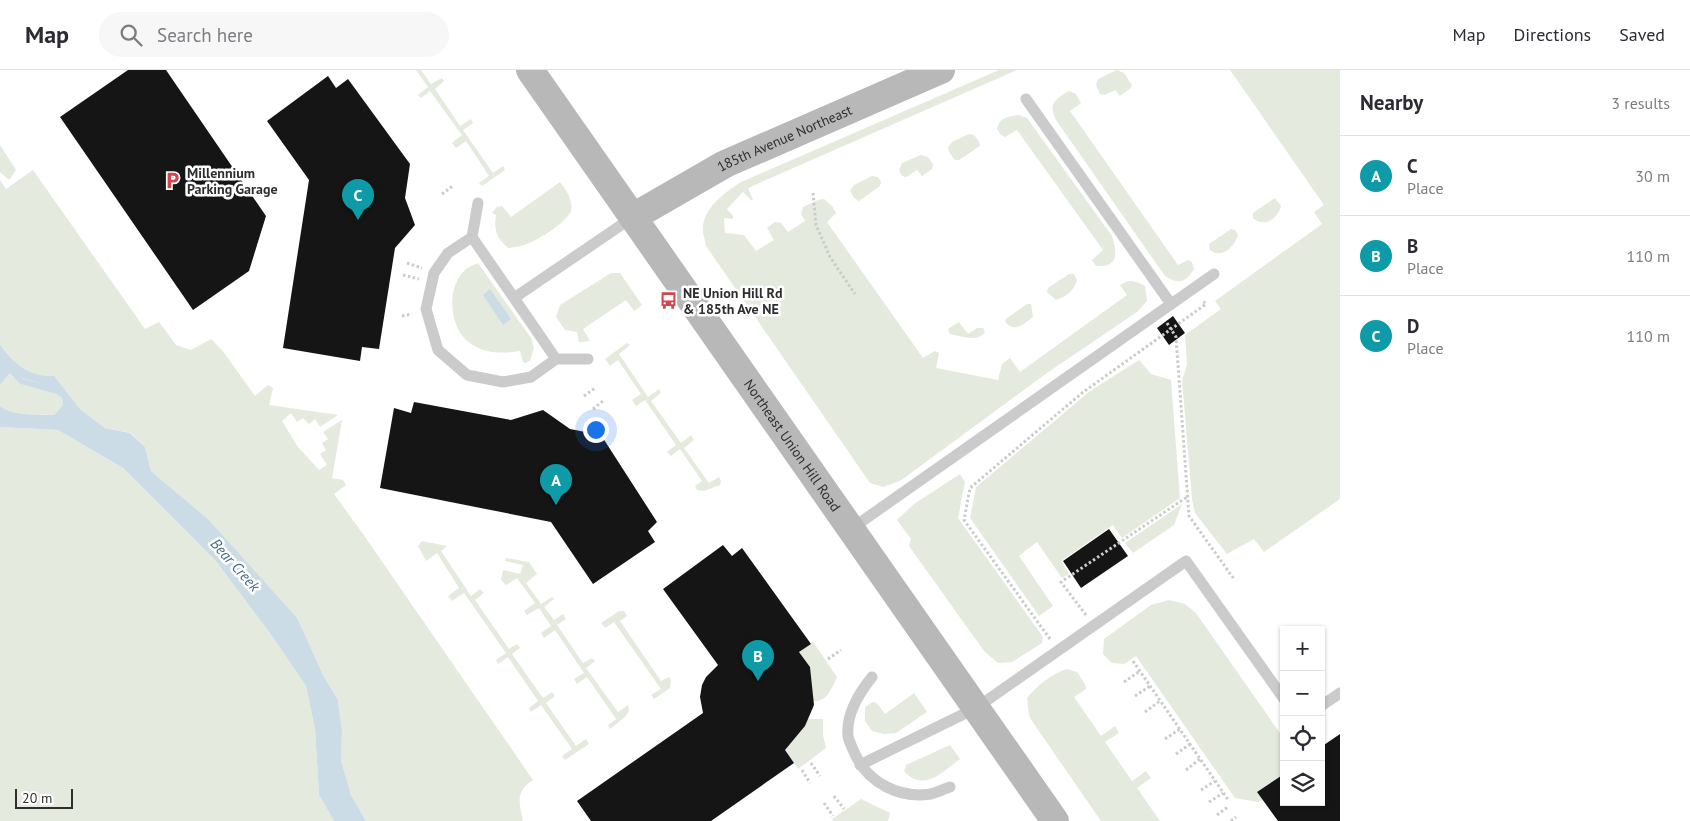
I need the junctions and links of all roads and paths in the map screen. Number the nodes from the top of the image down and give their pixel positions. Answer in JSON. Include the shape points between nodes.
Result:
{"nodes":[{"id":1,"x":530,"y":70,"type":"edge"},
{"id":2,"x":941,"y":70,"type":"edge"},
{"id":3,"x":1026,"y":99,"type":"dead end"},
{"id":4,"x":454,"y":185,"type":"dead end"},
{"id":5,"x":813,"y":193,"type":"dead end"},
{"id":6,"x":442,"y":194,"type":"dead end"},
{"id":7,"x":478,"y":203,"type":"dead end"},
{"id":8,"x":633,"y":217,"type":"junction"},
{"id":9,"x":472,"y":237,"type":"junction"},
{"id":10,"x":407,"y":263,"type":"dead end"},
{"id":11,"x":423,"y":268,"type":"dead end"},
{"id":12,"x":1214,"y":274,"type":"dead end"},
{"id":13,"x":403,"y":275,"type":"dead end"},
{"id":14,"x":419,"y":280,"type":"dead end"},
{"id":15,"x":1194,"y":288,"type":"junction"},
{"id":16,"x":855,"y":294,"type":"dead end"},
{"id":17,"x":514,"y":298,"type":"junction"},
{"id":18,"x":1171,"y":304,"type":"junction"},
{"id":19,"x":1176,"y":337,"type":"dead end"},
{"id":20,"x":556,"y":359,"type":"junction"},
{"id":21,"x":588,"y":359,"type":"dead end"},
{"id":22,"x":595,"y":388,"type":"dead end"},
{"id":23,"x":584,"y":396,"type":"dead end"},
{"id":24,"x":603,"y":401,"type":"dead end"},
{"id":25,"x":593,"y":409,"type":"dead end"},
{"id":26,"x":1188,"y":496,"type":"junction"},
{"id":27,"x":851,"y":529,"type":"junction"},
{"id":28,"x":1234,"y":579,"type":"dead end"},
{"id":29,"x":1094,"y":626,"type":"junction"},
{"id":30,"x":841,"y":650,"type":"dead end"},
{"id":31,"x":1059,"y":651,"type":"junction"},
{"id":32,"x":828,"y":659,"type":"dead end"},
{"id":33,"x":1133,"y":661,"type":"dead end"},
{"id":34,"x":1140,"y":671,"type":"junction"},
{"id":35,"x":872,"y":677,"type":"dead end"},
{"id":36,"x":1124,"y":682,"type":"dead end"},
{"id":37,"x":1150,"y":686,"type":"junction"},
{"id":38,"x":1280,"y":693,"type":"edge"},
{"id":39,"x":1340,"y":693,"type":"edge"},
{"id":40,"x":1136,"y":696,"type":"dead end"},
{"id":41,"x":1160,"y":701,"type":"junction"},
{"id":42,"x":1325,"y":703,"type":"edge"},
{"id":43,"x":976,"y":708,"type":"junction"},
{"id":44,"x":1145,"y":712,"type":"dead end"},
{"id":45,"x":1180,"y":729,"type":"junction"},
{"id":46,"x":1165,"y":739,"type":"dead end"},
{"id":47,"x":1190,"y":744,"type":"junction"},
{"id":48,"x":1176,"y":754,"type":"dead end"},
{"id":49,"x":1200,"y":759,"type":"junction"},
{"id":50,"x":811,"y":763,"type":"dead end"},
{"id":51,"x":860,"y":765,"type":"junction"},
{"id":52,"x":802,"y":770,"type":"dead end"},
{"id":53,"x":1186,"y":770,"type":"dead end"},
{"id":54,"x":820,"y":776,"type":"dead end"},
{"id":55,"x":1215,"y":781,"type":"junction"},
{"id":56,"x":810,"y":783,"type":"dead end"},
{"id":57,"x":950,"y":788,"type":"dead end"},
{"id":58,"x":1201,"y":790,"type":"dead end"},
{"id":59,"x":1223,"y":792,"type":"junction"},
{"id":60,"x":834,"y":796,"type":"dead end"},
{"id":61,"x":1229,"y":801,"type":"dead end"},
{"id":62,"x":1209,"y":802,"type":"dead end"},
{"id":63,"x":824,"y":803,"type":"dead end"},
{"id":64,"x":1229,"y":806,"type":"dead end"},
{"id":65,"x":844,"y":809,"type":"dead end"},
{"id":66,"x":1217,"y":815,"type":"dead end"},
{"id":67,"x":833,"y":816,"type":"dead end"},
{"id":68,"x":1236,"y":817,"type":"dead end"},
{"id":69,"x":1055,"y":821,"type":"edge"},
{"id":70,"x":1231,"y":821,"type":"edge"}],
"edges":[{"from":1,"to":8,"type":"main road","name":"Northeast Union Hill Road"},
{"from":2,"to":8,"type":"main road","name":"185th Avenue Northeast","via":[[725,164]]},
{"from":3,"to":18,"type":"lane"},
{"from":4,"to":6,"type":"path"},
{"from":5,"to":16,"type":"path","via":[[816,224],[830,257]]},
{"from":7,"to":9,"type":"lane"},
{"from":8,"to":17,"type":"lane"},
{"from":8,"to":27,"type":"main road","name":"Northeast Union Hill Road"},
{"from":9,"to":17,"type":"lane"},
{"from":9,"to":20,"type":"lane","via":[[448,254],[434,273],[426,309],[438,350],[467,375],[503,382],[531,377]]},
{"from":10,"to":11,"type":"path"},
{"from":12,"to":15,"type":"lane"},
{"from":13,"to":14,"type":"path"},
{"from":15,"to":18,"type":"lane"},
{"from":15,"to":31,"type":"path","via":[[1206,304],[1082,393],[970,488],[964,520]]},
{"from":17,"to":20,"type":"lane"},
{"from":18,"to":27,"type":"lane"},
{"from":19,"to":26,"type":"path"},
{"from":20,"to":21,"type":"lane"},
{"from":22,"to":23,"type":"path"},
{"from":24,"to":25,"type":"path"},
{"from":26,"to":28,"type":"path","via":[[1189,516]]},
{"from":26,"to":29,"type":"path","via":[[1061,582]]},
{"from":27,"to":43,"type":"main road","name":"Northeast Union Hill Road"},
{"from":29,"to":31,"type":"lane"},
{"from":29,"to":38,"type":"lane","via":[[1186,561]]},
{"from":30,"to":32,"type":"path"},
{"from":31,"to":43,"type":"lane"},
{"from":33,"to":34,"type":"path"},
{"from":34,"to":36,"type":"path"},
{"from":34,"to":37,"type":"path"},
{"from":35,"to":51,"type":"lane","via":[[860,692],[850,715],[848,737]]},
{"from":37,"to":40,"type":"path"},
{"from":37,"to":41,"type":"path"},
{"from":39,"to":42,"type":"lane"},
{"from":41,"to":44,"type":"path"},
{"from":41,"to":45,"type":"path"},
{"from":43,"to":51,"type":"lane"},
{"from":43,"to":69,"type":"main road","name":"Northeast Union Hill Road"},
{"from":45,"to":46,"type":"path"},
{"from":45,"to":47,"type":"path"},
{"from":47,"to":48,"type":"path"},
{"from":47,"to":49,"type":"path"},
{"from":49,"to":53,"type":"path"},
{"from":49,"to":55,"type":"path"},
{"from":50,"to":54,"type":"path"},
{"from":51,"to":57,"type":"lane","via":[[882,786],[902,793],[931,794]]},
{"from":52,"to":56,"type":"path"},
{"from":55,"to":58,"type":"path"},
{"from":55,"to":59,"type":"path"},
{"from":59,"to":61,"type":"path"},
{"from":59,"to":62,"type":"path"},
{"from":60,"to":65,"type":"path"},
{"from":63,"to":67,"type":"path"},
{"from":64,"to":66,"type":"path"},
{"from":68,"to":70,"type":"path"}]}
